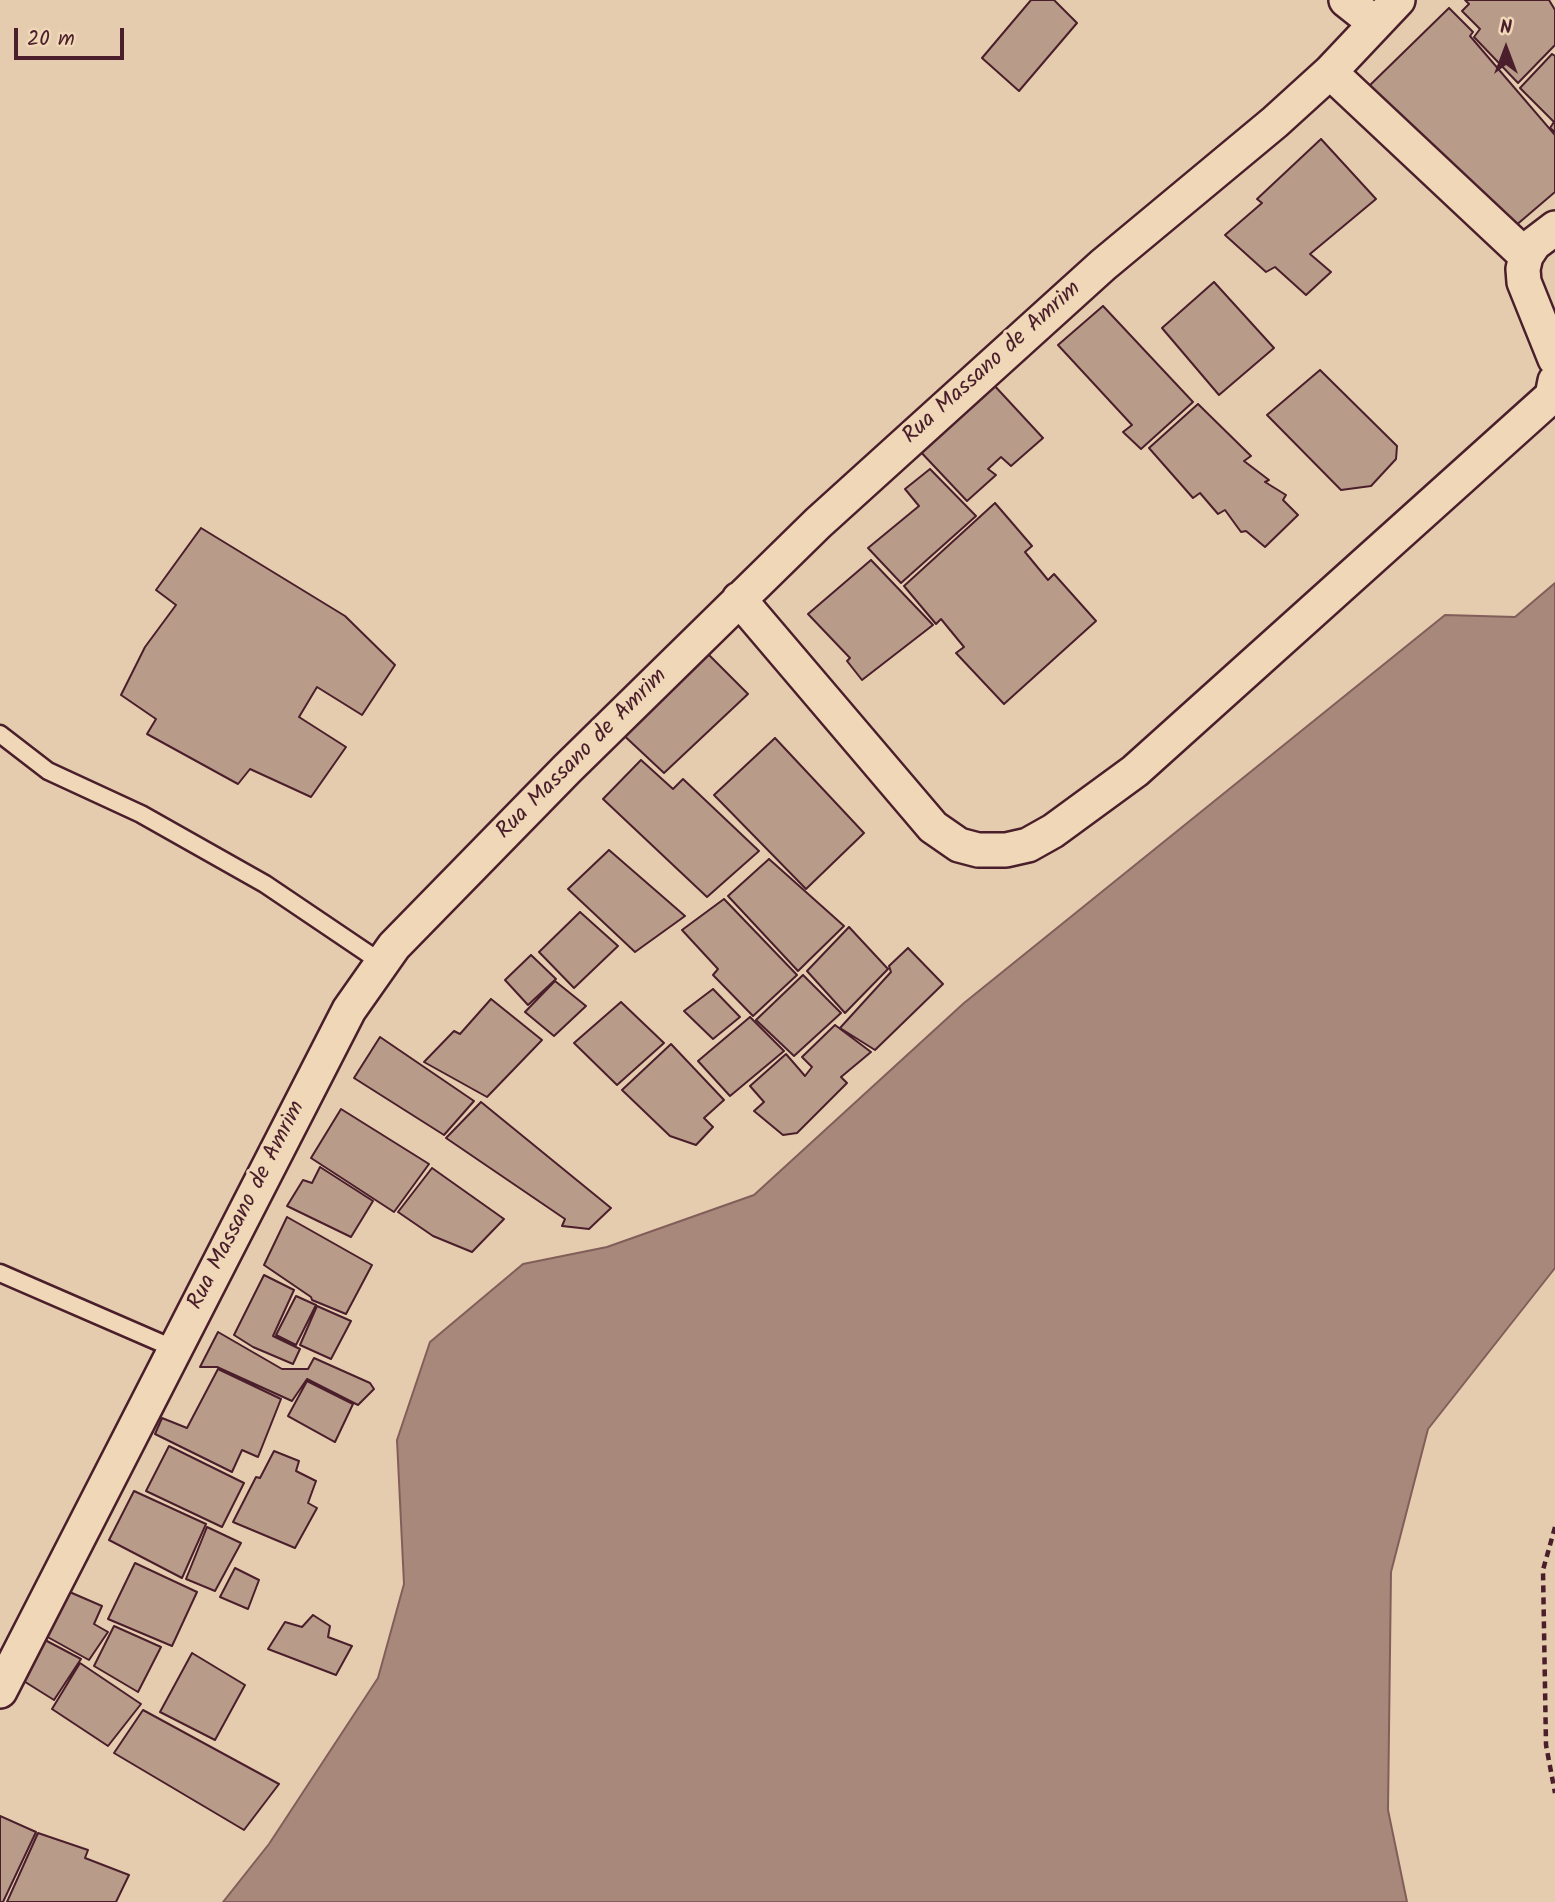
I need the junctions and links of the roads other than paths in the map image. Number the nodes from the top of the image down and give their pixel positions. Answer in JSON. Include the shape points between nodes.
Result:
{"nodes":[{"id":1,"x":1346,"y":0,"type":"edge"},
{"id":2,"x":1387,"y":11,"type":"edge"},
{"id":3,"x":1330,"y":72,"type":"junction"},
{"id":4,"x":1555,"y":228,"type":"edge"},
{"id":5,"x":1526,"y":256,"type":"junction"},
{"id":6,"x":1555,"y":359,"type":"edge"},
{"id":7,"x":1555,"y":381,"type":"edge"},
{"id":8,"x":739,"y":599,"type":"junction"},
{"id":9,"x":0,"y":734,"type":"edge"},
{"id":10,"x":382,"y":963,"type":"junction"},
{"id":11,"x":0,"y":1273,"type":"edge"},
{"id":12,"x":175,"y":1349,"type":"junction"},
{"id":13,"x":0,"y":1691,"type":"edge"}],
"edges":[{"from":1,"to":2,"type":"street"},
{"from":2,"to":3,"type":"street","name":"Rua Massano de Amrim"},
{"from":3,"to":5,"type":"street"},
{"from":3,"to":8,"type":"street","name":"Rua Massano de Amrim","via":[[1102,265]]},
{"from":4,"to":5,"type":"street"},
{"from":5,"to":6,"type":"street","via":[[1524,282]]},
{"from":7,"to":8,"type":"street","via":[[1552,396],[1135,771],[1028,845],[978,850],[959,845],[933,827]]},
{"from":8,"to":10,"type":"street","name":"Rua Massano de Amrim","via":[[567,769]]},
{"from":9,"to":10,"type":"lane","via":[[48,771],[142,814],[265,884]]},
{"from":10,"to":12,"type":"street","name":"Rua Massano de Amrim","via":[[349,1010]]},
{"from":11,"to":12,"type":"lane"},
{"from":12,"to":13,"type":"street","name":"Rua Massano de Amrim"}]}
